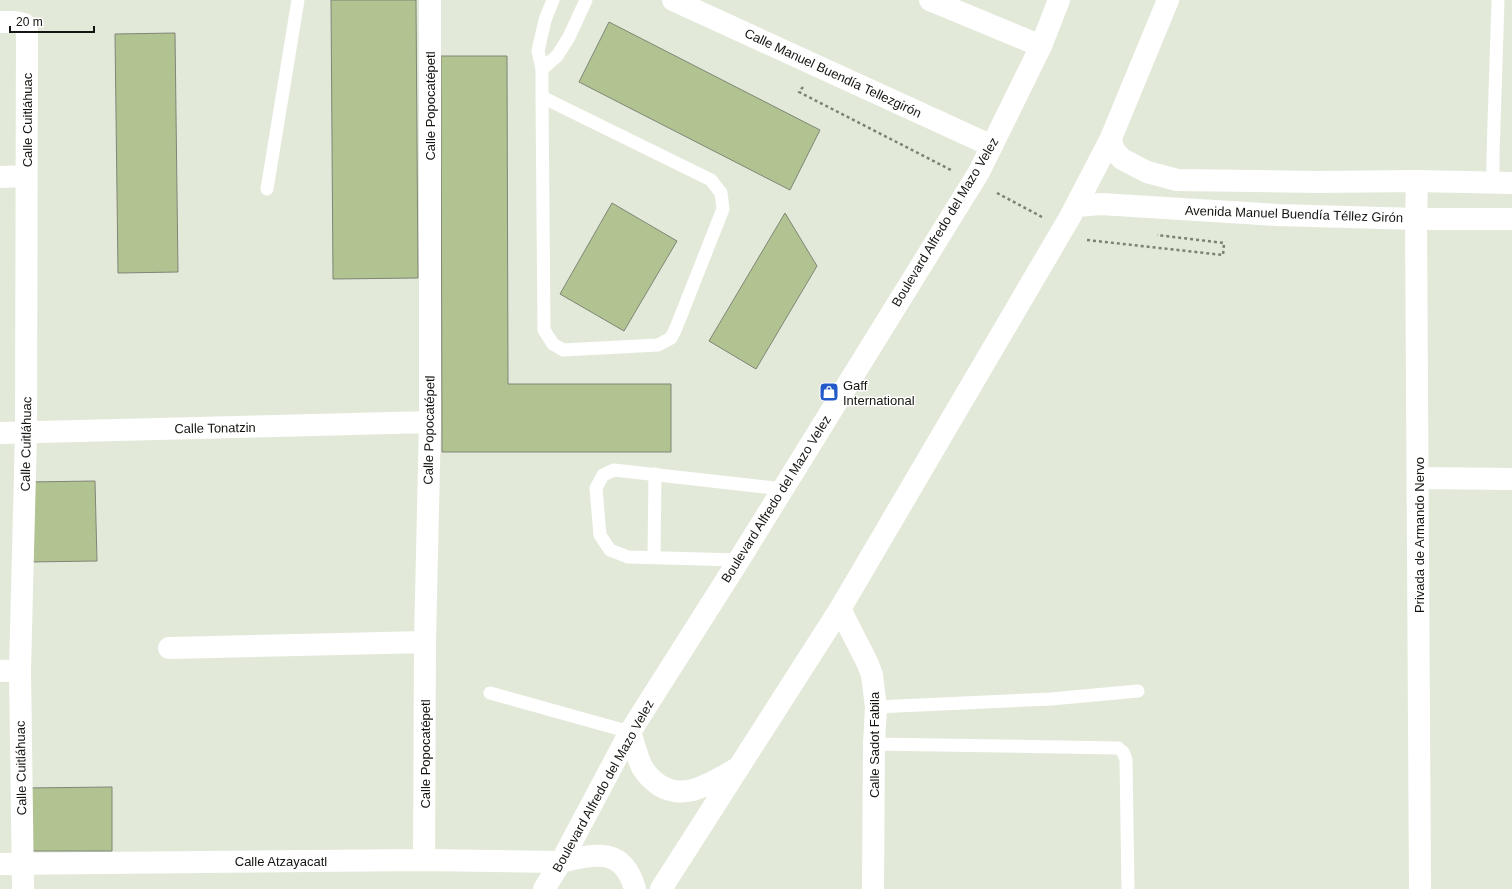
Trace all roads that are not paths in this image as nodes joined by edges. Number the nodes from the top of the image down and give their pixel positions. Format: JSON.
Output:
{"nodes":[{"id":1,"x":298,"y":0,"type":"edge"},
{"id":2,"x":430,"y":0,"type":"edge"},
{"id":3,"x":553,"y":0,"type":"edge"},
{"id":4,"x":586,"y":0,"type":"edge"},
{"id":5,"x":673,"y":0,"type":"edge"},
{"id":6,"x":930,"y":0,"type":"edge"},
{"id":7,"x":1060,"y":0,"type":"edge"},
{"id":8,"x":1168,"y":0,"type":"edge"},
{"id":9,"x":1498,"y":0,"type":"edge"},
{"id":10,"x":0,"y":22,"type":"edge"},
{"id":11,"x":1041,"y":46,"type":"junction"},
{"id":12,"x":542,"y":69,"type":"junction"},
{"id":13,"x":542,"y":97,"type":"junction"},
{"id":14,"x":1111,"y":138,"type":"junction"},
{"id":15,"x":992,"y":146,"type":"junction"},
{"id":16,"x":26,"y":176,"type":"junction"},
{"id":17,"x":0,"y":177,"type":"edge"},
{"id":18,"x":1418,"y":180,"type":"junction"},
{"id":19,"x":1502,"y":183,"type":"edge"},
{"id":20,"x":267,"y":189,"type":"dead end"},
{"id":21,"x":1076,"y":206,"type":"junction"},
{"id":22,"x":1416,"y":219,"type":"junction"},
{"id":23,"x":1512,"y":219,"type":"edge"},
{"id":24,"x":430,"y":422,"type":"junction"},
{"id":25,"x":0,"y":433,"type":"edge"},
{"id":26,"x":26,"y":433,"type":"junction"},
{"id":27,"x":655,"y":474,"type":"junction"},
{"id":28,"x":1418,"y":478,"type":"junction"},
{"id":29,"x":1512,"y":479,"type":"edge"},
{"id":30,"x":783,"y":489,"type":"junction"},
{"id":31,"x":654,"y":557,"type":"junction"},
{"id":32,"x":739,"y":560,"type":"junction"},
{"id":33,"x":840,"y":609,"type":"junction"},
{"id":34,"x":425,"y":642,"type":"junction"},
{"id":35,"x":168,"y":648,"type":"dead end"},
{"id":36,"x":10,"y":671,"type":"edge"},
{"id":37,"x":1138,"y":691,"type":"dead end"},
{"id":38,"x":490,"y":693,"type":"dead end"},
{"id":39,"x":876,"y":707,"type":"junction"},
{"id":40,"x":630,"y":732,"type":"junction"},
{"id":41,"x":874,"y":744,"type":"junction"},
{"id":42,"x":737,"y":769,"type":"junction"},
{"id":43,"x":424,"y":860,"type":"junction"},
{"id":44,"x":561,"y":862,"type":"junction"},
{"id":45,"x":22,"y":863,"type":"junction"},
{"id":46,"x":0,"y":864,"type":"edge"},
{"id":47,"x":23,"y":889,"type":"edge"},
{"id":48,"x":544,"y":889,"type":"edge"},
{"id":49,"x":635,"y":889,"type":"edge"},
{"id":50,"x":661,"y":889,"type":"edge"},
{"id":51,"x":873,"y":889,"type":"edge"},
{"id":52,"x":1128,"y":889,"type":"edge"},
{"id":53,"x":1420,"y":889,"type":"edge"}],
"edges":[{"from":1,"to":20,"type":"lane"},
{"from":2,"to":24,"type":"street","name":"Calle Popocatépetl"},
{"from":3,"to":12,"type":"lane"},
{"from":4,"to":12,"type":"lane"},
{"from":5,"to":15,"type":"street","name":"Calle Manuel Buendía Tellezgirón"},
{"from":6,"to":11,"type":"street"},
{"from":7,"to":11,"type":"street","name":"Boulevard Alfredo del Mazo Velez"},
{"from":8,"to":14,"type":"street"},
{"from":9,"to":19,"type":"lane"},
{"from":10,"to":16,"type":"street","name":"Calle Cuitláhuac"},
{"from":11,"to":15,"type":"street","name":"Boulevard Alfredo del Mazo Velez"},
{"from":12,"to":13,"type":"lane"},
{"from":13,"to":13,"type":"lane"},
{"from":14,"to":18,"type":"street"},
{"from":14,"to":21,"type":"street"},
{"from":15,"to":30,"type":"street","name":"Boulevard Alfredo del Mazo Velez"},
{"from":16,"to":17,"type":"street"},
{"from":16,"to":26,"type":"street","name":"Calle Cuitláhuac"},
{"from":18,"to":19,"type":"street"},
{"from":18,"to":22,"type":"street","name":"Privada de Armando Nervo"},
{"from":21,"to":22,"type":"street","name":"Avenida Manuel Buendía Téllez Girón"},
{"from":21,"to":33,"type":"street"},
{"from":22,"to":23,"type":"street","name":"Avenida Manuel Buendía Téllez Girón"},
{"from":22,"to":28,"type":"street","name":"Privada de Armando Nervo"},
{"from":24,"to":26,"type":"street","name":"Calle Tonatzin"},
{"from":24,"to":34,"type":"street","name":"Calle Popocatépetl"},
{"from":25,"to":26,"type":"street","name":"Calle Tonatzin"},
{"from":26,"to":36,"type":"street","name":"Calle Cuitláhuac"},
{"from":27,"to":30,"type":"lane"},
{"from":27,"to":31,"type":"lane"},
{"from":27,"to":31,"type":"lane"},
{"from":28,"to":29,"type":"street"},
{"from":28,"to":53,"type":"street","name":"Privada de Armando Nervo"},
{"from":30,"to":32,"type":"street","name":"Boulevard Alfredo del Mazo Velez"},
{"from":31,"to":32,"type":"lane"},
{"from":32,"to":40,"type":"street","name":"Boulevard Alfredo del Mazo Velez"},
{"from":33,"to":39,"type":"street","name":"Calle Sadot Fabila"},
{"from":33,"to":42,"type":"street"},
{"from":34,"to":35,"type":"street"},
{"from":34,"to":43,"type":"street","name":"Calle Popocatépetl"},
{"from":36,"to":45,"type":"street","name":"Calle Cuitláhuac"},
{"from":37,"to":39,"type":"lane"},
{"from":38,"to":40,"type":"lane"},
{"from":39,"to":41,"type":"street","name":"Calle Sadot Fabila"},
{"from":40,"to":42,"type":"street"},
{"from":40,"to":44,"type":"street","name":"Boulevard Alfredo del Mazo Velez"},
{"from":41,"to":51,"type":"street","name":"Calle Sadot Fabila"},
{"from":41,"to":52,"type":"lane"},
{"from":42,"to":50,"type":"street"},
{"from":43,"to":44,"type":"street","name":"Calle Atzayacatl"},
{"from":43,"to":45,"type":"street","name":"Calle Atzayacatl"},
{"from":44,"to":48,"type":"street","name":"Boulevard Alfredo del Mazo Velez"},
{"from":44,"to":49,"type":"street","name":"Calle Atzayacatl"},
{"from":45,"to":46,"type":"street","name":"Calle Atzayacatl"},
{"from":45,"to":47,"type":"street","name":"Calle Cuitláhuac"}]}
